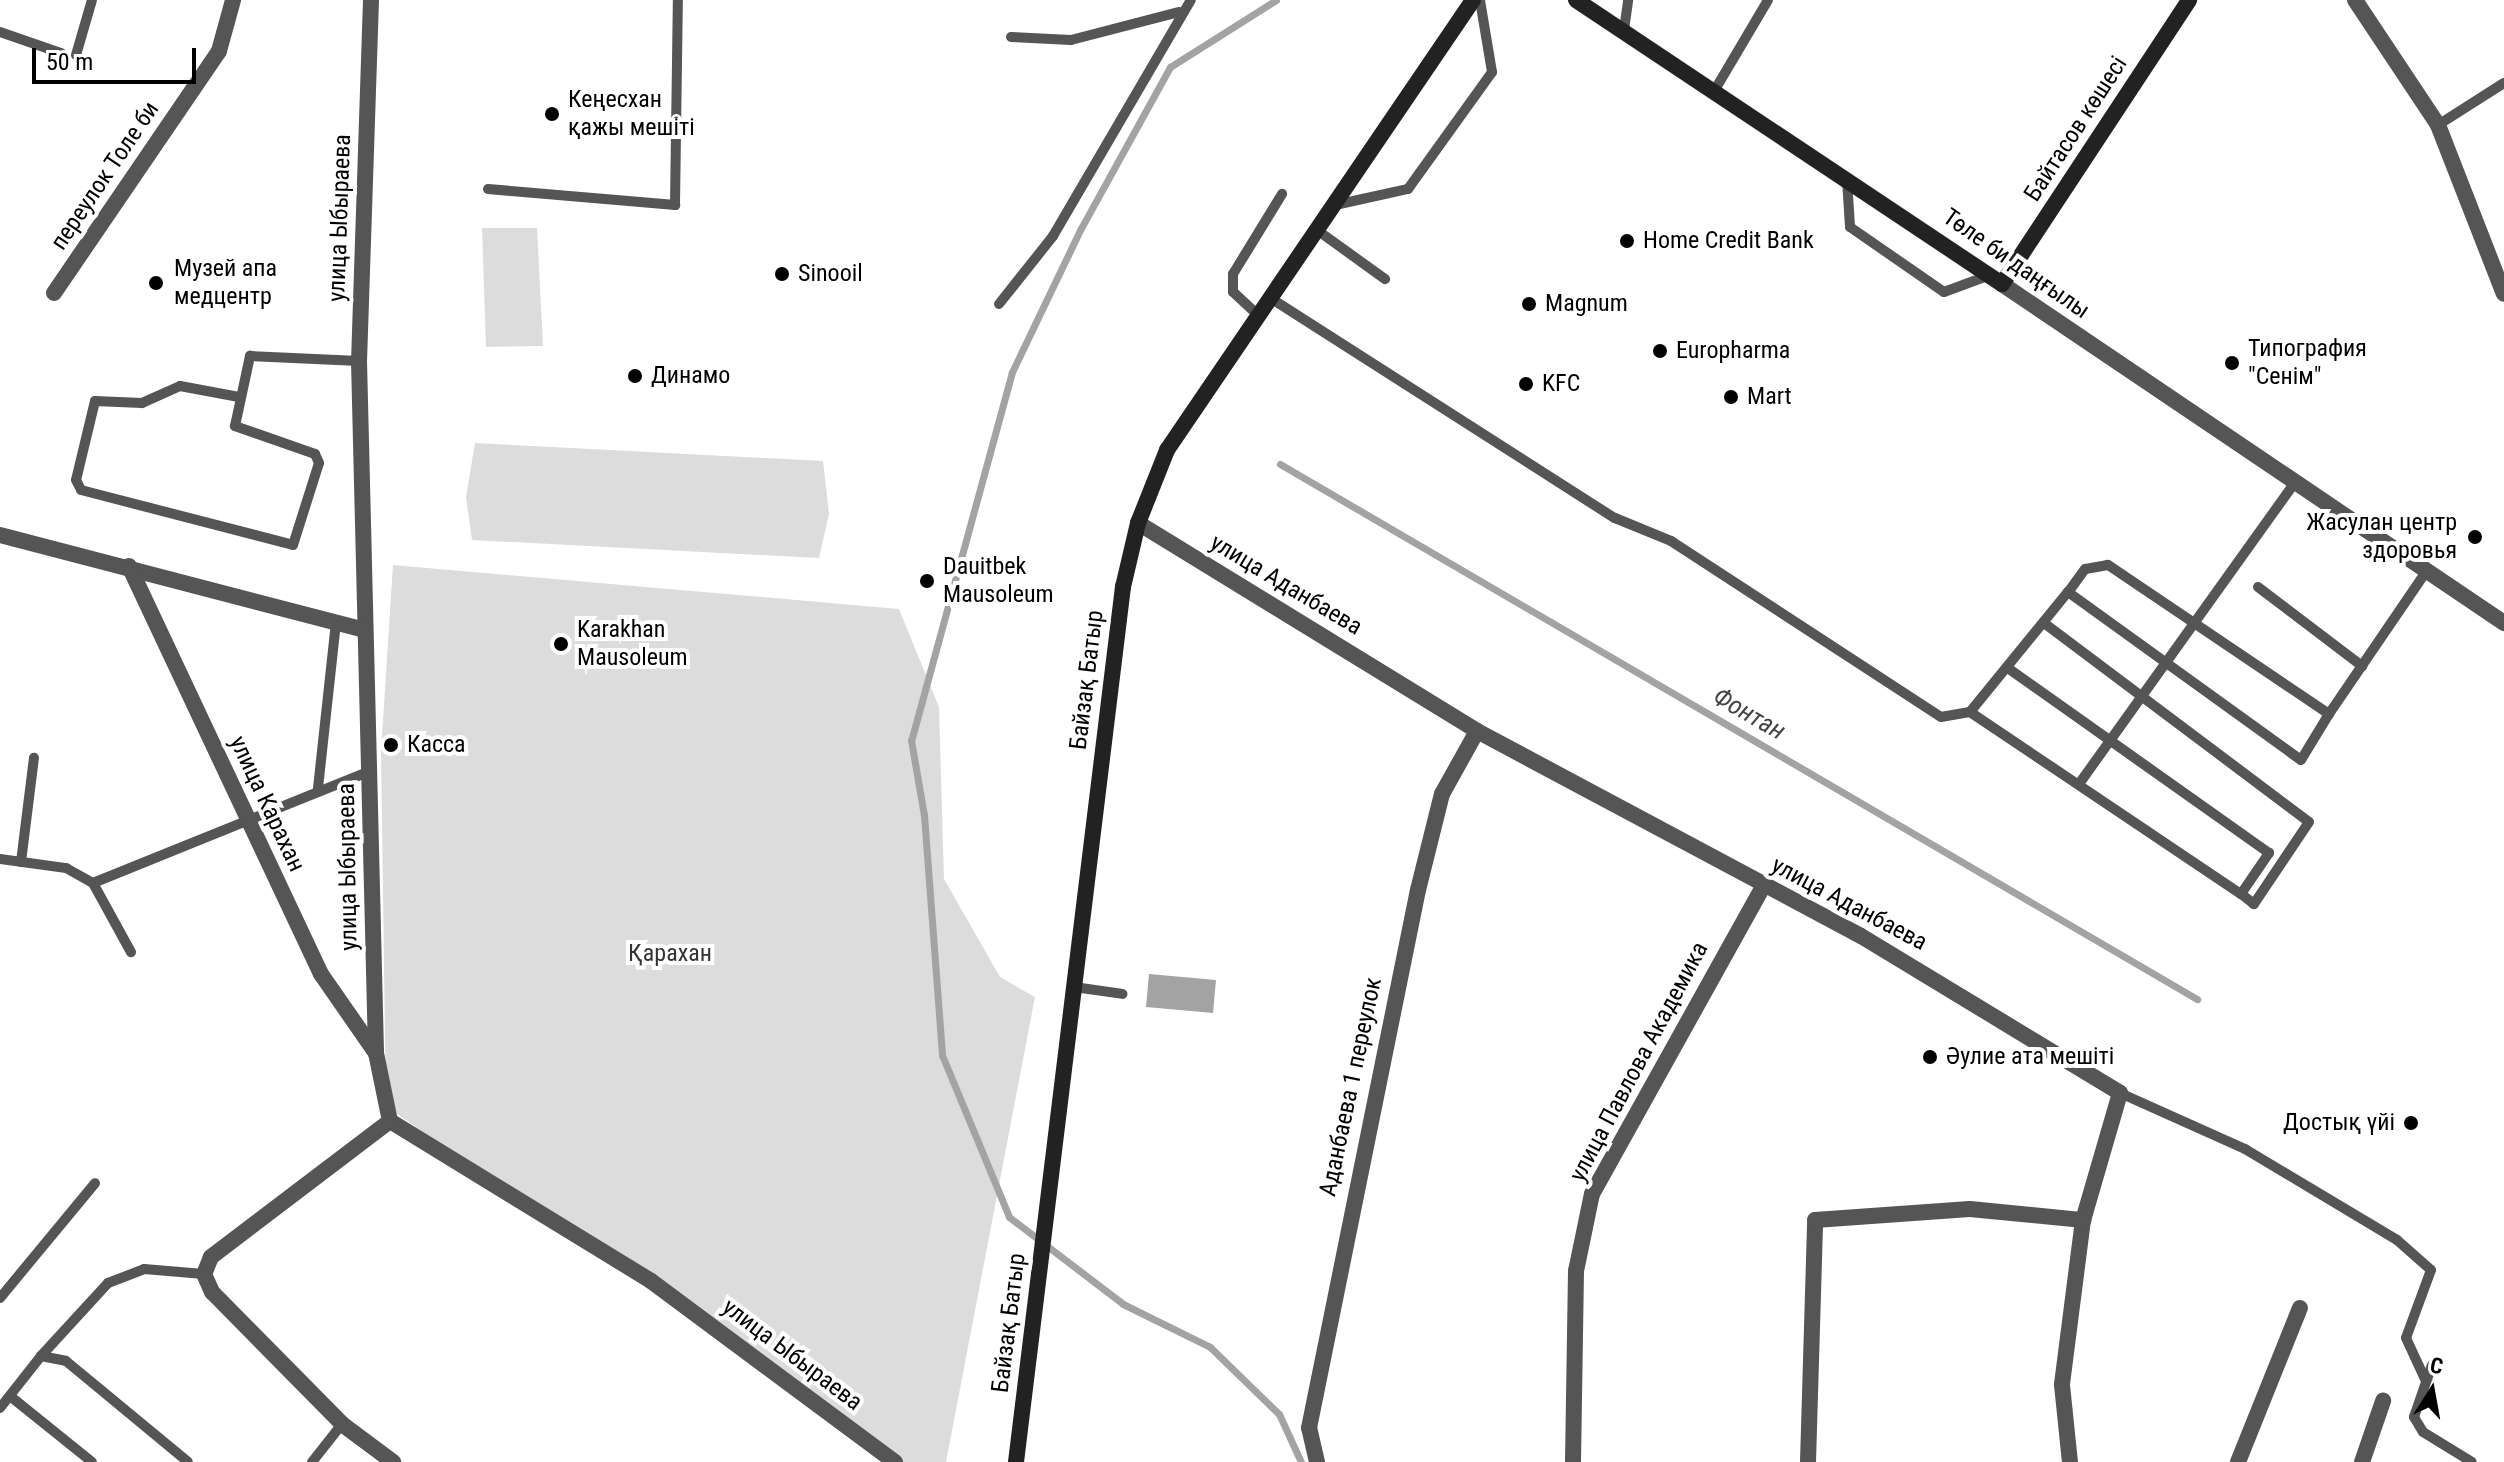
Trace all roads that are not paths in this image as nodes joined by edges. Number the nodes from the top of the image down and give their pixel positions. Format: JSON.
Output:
{"nodes":[{"id":1,"x":92,"y":0,"type":"edge"},
{"id":2,"x":233,"y":0,"type":"edge"},
{"id":3,"x":371,"y":0,"type":"edge"},
{"id":4,"x":678,"y":0,"type":"edge"},
{"id":5,"x":1191,"y":0,"type":"edge"},
{"id":6,"x":1473,"y":0,"type":"edge"},
{"id":7,"x":1480,"y":0,"type":"edge"},
{"id":8,"x":1576,"y":0,"type":"edge"},
{"id":9,"x":1628,"y":0,"type":"edge"},
{"id":10,"x":1768,"y":0,"type":"edge"},
{"id":11,"x":2189,"y":0,"type":"edge"},
{"id":12,"x":2355,"y":0,"type":"edge"},
{"id":13,"x":1179,"y":12,"type":"junction"},
{"id":14,"x":1624,"y":30,"type":"junction"},
{"id":15,"x":0,"y":32,"type":"edge"},
{"id":16,"x":1011,"y":37,"type":"dead end"},
{"id":17,"x":61,"y":53,"type":"dead end"},
{"id":18,"x":76,"y":55,"type":"dead end"},
{"id":19,"x":2504,"y":83,"type":"edge"},
{"id":20,"x":1716,"y":88,"type":"junction"},
{"id":21,"x":2438,"y":125,"type":"junction"},
{"id":22,"x":1847,"y":174,"type":"junction"},
{"id":23,"x":488,"y":189,"type":"dead end"},
{"id":24,"x":1282,"y":194,"type":"dead end"},
{"id":25,"x":1335,"y":205,"type":"junction"},
{"id":26,"x":1317,"y":230,"type":"junction"},
{"id":27,"x":1385,"y":279,"type":"dead end"},
{"id":28,"x":1996,"y":280,"type":"junction"},
{"id":29,"x":54,"y":293,"type":"dead end"},
{"id":30,"x":2504,"y":294,"type":"edge"},
{"id":31,"x":1272,"y":299,"type":"junction"},
{"id":32,"x":999,"y":304,"type":"dead end"},
{"id":33,"x":1260,"y":317,"type":"junction"},
{"id":34,"x":359,"y":361,"type":"junction"},
{"id":35,"x":239,"y":397,"type":"junction"},
{"id":36,"x":2293,"y":485,"type":"junction"},
{"id":37,"x":1138,"y":523,"type":"junction"},
{"id":38,"x":0,"y":535,"type":"edge"},
{"id":39,"x":129,"y":566,"type":"junction"},
{"id":40,"x":2426,"y":572,"type":"junction"},
{"id":41,"x":2258,"y":587,"type":"dead end"},
{"id":42,"x":2068,"y":592,"type":"junction"},
{"id":43,"x":2502,"y":619,"type":"edge"},
{"id":44,"x":2196,"y":621,"type":"junction"},
{"id":45,"x":336,"y":622,"type":"junction"},
{"id":46,"x":2044,"y":623,"type":"junction"},
{"id":47,"x":365,"y":630,"type":"junction"},
{"id":48,"x":2167,"y":663,"type":"junction"},
{"id":49,"x":2362,"y":666,"type":"junction"},
{"id":50,"x":2009,"y":669,"type":"junction"},
{"id":51,"x":2140,"y":699,"type":"junction"},
{"id":52,"x":1970,"y":712,"type":"junction"},
{"id":53,"x":2329,"y":714,"type":"junction"},
{"id":54,"x":1477,"y":731,"type":"junction"},
{"id":55,"x":2110,"y":738,"type":"junction"},
{"id":56,"x":34,"y":758,"type":"dead end"},
{"id":57,"x":370,"y":771,"type":"junction"},
{"id":58,"x":2079,"y":784,"type":"junction"},
{"id":59,"x":318,"y":788,"type":"junction"},
{"id":60,"x":247,"y":817,"type":"junction"},
{"id":61,"x":0,"y":859,"type":"edge"},
{"id":62,"x":21,"y":862,"type":"junction"},
{"id":63,"x":93,"y":883,"type":"junction"},
{"id":64,"x":1764,"y":885,"type":"junction"},
{"id":65,"x":2241,"y":894,"type":"junction"},
{"id":66,"x":131,"y":952,"type":"dead end"},
{"id":67,"x":1074,"y":987,"type":"junction"},
{"id":68,"x":1123,"y":994,"type":"dead end"},
{"id":69,"x":376,"y":1053,"type":"junction"},
{"id":70,"x":2120,"y":1093,"type":"junction"},
{"id":71,"x":390,"y":1121,"type":"junction"},
{"id":72,"x":95,"y":1183,"type":"dead end"},
{"id":73,"x":2083,"y":1220,"type":"junction"},
{"id":74,"x":204,"y":1274,"type":"junction"},
{"id":75,"x":0,"y":1298,"type":"edge"},
{"id":76,"x":2300,"y":1308,"type":"dead end"},
{"id":77,"x":41,"y":1356,"type":"junction"},
{"id":78,"x":2432,"y":1365,"type":"dead end"},
{"id":79,"x":2425,"y":1379,"type":"junction"},
{"id":80,"x":10,"y":1396,"type":"junction"},
{"id":81,"x":2383,"y":1401,"type":"dead end"},
{"id":82,"x":0,"y":1408,"type":"edge"},
{"id":83,"x":342,"y":1424,"type":"junction"},
{"id":84,"x":92,"y":1462,"type":"edge"},
{"id":85,"x":188,"y":1462,"type":"edge"},
{"id":86,"x":312,"y":1462,"type":"edge"},
{"id":87,"x":393,"y":1462,"type":"edge"},
{"id":88,"x":895,"y":1462,"type":"edge"},
{"id":89,"x":1016,"y":1462,"type":"edge"},
{"id":90,"x":1317,"y":1462,"type":"edge"},
{"id":91,"x":1573,"y":1462,"type":"edge"},
{"id":92,"x":1808,"y":1462,"type":"edge"},
{"id":93,"x":2070,"y":1462,"type":"edge"},
{"id":94,"x":2238,"y":1462,"type":"edge"},
{"id":95,"x":2362,"y":1462,"type":"edge"},
{"id":96,"x":2472,"y":1462,"type":"edge"}],
"edges":[{"from":1,"to":18,"type":"lane"},
{"from":2,"to":29,"type":"street","name":"переулок Толе би"},
{"from":3,"to":34,"type":"street","name":"улица Ыбыраева"},
{"from":4,"to":23,"type":"lane"},
{"from":5,"to":13,"type":"lane"},
{"from":6,"to":25,"type":"street","name":"Байзақ Батыр"},
{"from":7,"to":25,"type":"lane"},
{"from":8,"to":14,"type":"street","name":"Төле би даңғылы"},
{"from":9,"to":14,"type":"lane"},
{"from":10,"to":20,"type":"lane"},
{"from":11,"to":28,"type":"street","name":"Байтасов көшесі"},
{"from":12,"to":21,"type":"street"},
{"from":13,"to":16,"type":"lane"},
{"from":13,"to":32,"type":"lane"},
{"from":14,"to":20,"type":"street","name":"Төле би даңғылы"},
{"from":15,"to":17,"type":"lane"},
{"from":19,"to":21,"type":"lane"},
{"from":20,"to":22,"type":"street","name":"Төле би даңғылы"},
{"from":21,"to":30,"type":"street"},
{"from":22,"to":28,"type":"street","name":"Төле би даңғылы"},
{"from":22,"to":28,"type":"lane"},
{"from":24,"to":33,"type":"lane"},
{"from":25,"to":26,"type":"street","name":"Байзақ Батыр"},
{"from":26,"to":27,"type":"lane"},
{"from":26,"to":31,"type":"street","name":"Байзақ Батыр"},
{"from":28,"to":36,"type":"street","name":"Төле би даңғылы"},
{"from":31,"to":33,"type":"street","name":"Байзақ Батыр"},
{"from":31,"to":52,"type":"lane"},
{"from":33,"to":37,"type":"street","name":"Байзақ Батыр"},
{"from":34,"to":35,"type":"lane"},
{"from":34,"to":47,"type":"street","name":"улица Ыбыраева"},
{"from":35,"to":35,"type":"lane"},
{"from":36,"to":40,"type":"street","name":"Төле би даңғылы"},
{"from":36,"to":44,"type":"lane"},
{"from":37,"to":54,"type":"street","name":"улица Аданбаева"},
{"from":37,"to":67,"type":"street","name":"Байзақ Батыр"},
{"from":38,"to":39,"type":"street"},
{"from":39,"to":45,"type":"street"},
{"from":39,"to":60,"type":"street","name":"улица Карахан"},
{"from":40,"to":43,"type":"street","name":"Төле би даңғылы"},
{"from":40,"to":49,"type":"lane"},
{"from":41,"to":49,"type":"lane"},
{"from":42,"to":44,"type":"lane"},
{"from":42,"to":46,"type":"lane"},
{"from":42,"to":48,"type":"lane"},
{"from":44,"to":48,"type":"lane"},
{"from":44,"to":53,"type":"lane"},
{"from":45,"to":47,"type":"street"},
{"from":45,"to":59,"type":"lane"},
{"from":46,"to":50,"type":"lane"},
{"from":46,"to":51,"type":"lane"},
{"from":47,"to":57,"type":"street","name":"улица Ыбыраева"},
{"from":48,"to":51,"type":"lane"},
{"from":48,"to":53,"type":"lane"},
{"from":49,"to":53,"type":"lane"},
{"from":50,"to":52,"type":"lane"},
{"from":50,"to":55,"type":"lane"},
{"from":51,"to":55,"type":"lane"},
{"from":51,"to":65,"type":"lane"},
{"from":52,"to":58,"type":"lane"},
{"from":54,"to":64,"type":"street","name":"улица Аданбаева"},
{"from":54,"to":90,"type":"street","name":"Аданбаева 1 переулок"},
{"from":55,"to":58,"type":"lane"},
{"from":55,"to":65,"type":"lane"},
{"from":56,"to":62,"type":"lane"},
{"from":57,"to":59,"type":"lane"},
{"from":57,"to":69,"type":"street","name":"улица Ыбыраева"},
{"from":58,"to":65,"type":"lane"},
{"from":59,"to":60,"type":"lane"},
{"from":60,"to":63,"type":"lane"},
{"from":60,"to":69,"type":"street","name":"улица Карахан"},
{"from":61,"to":62,"type":"lane"},
{"from":62,"to":63,"type":"lane"},
{"from":63,"to":66,"type":"lane"},
{"from":64,"to":70,"type":"street","name":"улица Аданбаева"},
{"from":64,"to":91,"type":"street","name":"улица Павлова Академика"},
{"from":67,"to":68,"type":"lane"},
{"from":67,"to":89,"type":"street","name":"Байзақ Батыр"},
{"from":69,"to":71,"type":"street","name":"улица Ыбыраева"},
{"from":70,"to":73,"type":"street"},
{"from":70,"to":79,"type":"lane","name":"улица Аданбаева"},
{"from":71,"to":74,"type":"street"},
{"from":71,"to":88,"type":"street","name":"улица Ыбыраева"},
{"from":72,"to":75,"type":"lane"},
{"from":73,"to":92,"type":"street"},
{"from":73,"to":93,"type":"street"},
{"from":74,"to":77,"type":"lane"},
{"from":74,"to":83,"type":"street"},
{"from":76,"to":94,"type":"street"},
{"from":77,"to":80,"type":"lane"},
{"from":77,"to":85,"type":"lane"},
{"from":78,"to":79,"type":"lane"},
{"from":79,"to":96,"type":"lane"},
{"from":80,"to":82,"type":"lane"},
{"from":80,"to":84,"type":"lane"},
{"from":81,"to":95,"type":"street"},
{"from":83,"to":86,"type":"lane"},
{"from":83,"to":87,"type":"street"}]}
